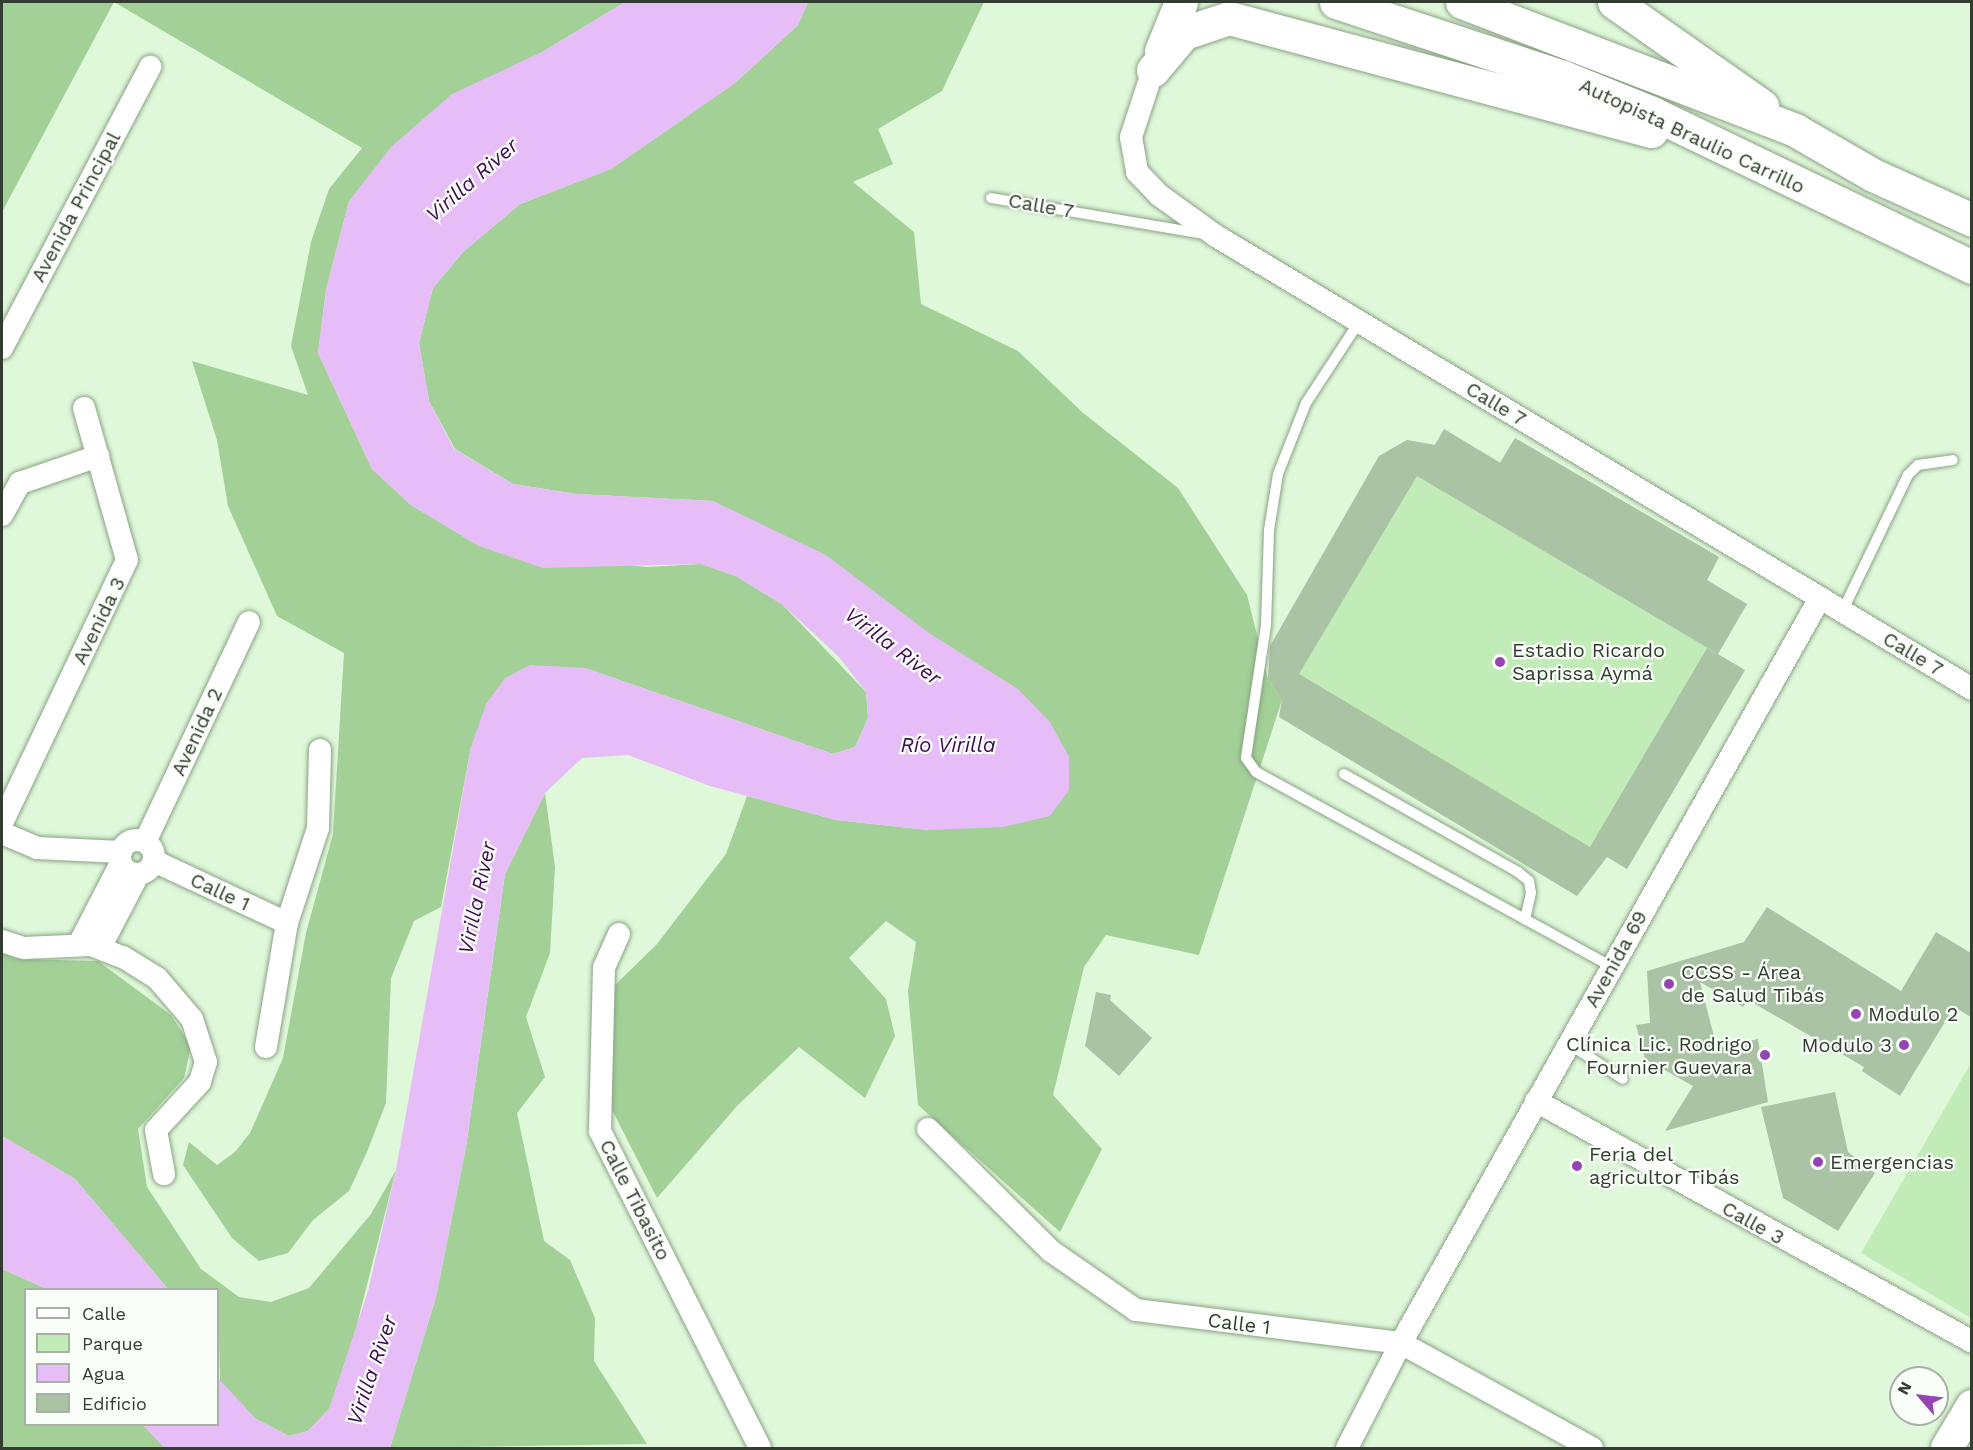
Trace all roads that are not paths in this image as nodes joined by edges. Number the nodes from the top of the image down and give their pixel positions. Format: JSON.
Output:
{"nodes":[{"id":1,"x":1182,"y":2,"type":"edge"},
{"id":2,"x":1336,"y":2,"type":"edge"},
{"id":3,"x":1462,"y":2,"type":"edge"},
{"id":4,"x":1614,"y":2,"type":"edge"},
{"id":5,"x":1224,"y":10,"type":"edge"},
{"id":6,"x":150,"y":67,"type":"dead end"},
{"id":7,"x":1153,"y":70,"type":"junction"},
{"id":8,"x":1796,"y":130,"type":"junction"},
{"id":9,"x":1734,"y":153,"type":"junction"},
{"id":10,"x":991,"y":198,"type":"dead end"},
{"id":11,"x":1971,"y":220,"type":"edge"},
{"id":12,"x":1216,"y":236,"type":"junction"},
{"id":13,"x":1971,"y":267,"type":"edge"},
{"id":14,"x":1359,"y":322,"type":"junction"},
{"id":15,"x":2,"y":348,"type":"edge"},
{"id":16,"x":84,"y":408,"type":"dead end"},
{"id":17,"x":98,"y":456,"type":"junction"},
{"id":18,"x":1953,"y":460,"type":"dead end"},
{"id":19,"x":2,"y":515,"type":"edge"},
{"id":20,"x":1820,"y":598,"type":"junction"},
{"id":21,"x":1842,"y":612,"type":"junction"},
{"id":22,"x":249,"y":622,"type":"dead end"},
{"id":23,"x":1971,"y":689,"type":"edge"},
{"id":24,"x":320,"y":750,"type":"dead end"},
{"id":25,"x":1344,"y":774,"type":"dead end"},
{"id":26,"x":2,"y":823,"type":"edge"},
{"id":27,"x":2,"y":833,"type":"edge"},
{"id":28,"x":136,"y":858,"type":"junction"},
{"id":29,"x":1525,"y":919,"type":"junction"},
{"id":30,"x":287,"y":923,"type":"junction"},
{"id":31,"x":619,"y":934,"type":"dead end"},
{"id":32,"x":2,"y":941,"type":"edge"},
{"id":33,"x":90,"y":946,"type":"junction"},
{"id":34,"x":1612,"y":967,"type":"junction"},
{"id":35,"x":1569,"y":1044,"type":"junction"},
{"id":36,"x":266,"y":1047,"type":"dead end"},
{"id":37,"x":1623,"y":1079,"type":"dead end"},
{"id":38,"x":1536,"y":1101,"type":"junction"},
{"id":39,"x":928,"y":1130,"type":"dead end"},
{"id":40,"x":164,"y":1174,"type":"dead end"},
{"id":41,"x":1971,"y":1342,"type":"edge"},
{"id":42,"x":1401,"y":1343,"type":"junction"},
{"id":43,"x":1971,"y":1406,"type":"edge"},
{"id":44,"x":760,"y":1449,"type":"edge"},
{"id":45,"x":1347,"y":1449,"type":"edge"},
{"id":46,"x":1592,"y":1449,"type":"edge"},
{"id":47,"x":1947,"y":1449,"type":"edge"}],
"edges":[{"from":1,"to":7,"type":"highway"},
{"from":2,"to":9,"type":"highway","name":"Autopista Braulio Carrillo"},
{"from":3,"to":8,"type":"highway","name":"Autopista Braulio Carrillo"},
{"from":4,"to":8,"type":"highway"},
{"from":5,"to":7,"type":"highway"},
{"from":5,"to":9,"type":"highway"},
{"from":6,"to":15,"type":"street","name":"Avenida Principal"},
{"from":7,"to":12,"type":"street"},
{"from":8,"to":11,"type":"highway","name":"Autopista Braulio Carrillo"},
{"from":9,"to":13,"type":"highway","name":"Autopista Braulio Carrillo"},
{"from":10,"to":12,"type":"lane","name":"Calle 7"},
{"from":12,"to":14,"type":"street","name":"Calle 7"},
{"from":14,"to":20,"type":"street","name":"Calle 7"},
{"from":14,"to":29,"type":"lane"},
{"from":16,"to":17,"type":"street","name":"Avenida 3"},
{"from":17,"to":19,"type":"street"},
{"from":17,"to":26,"type":"street","name":"Avenida 3"},
{"from":18,"to":21,"type":"lane"},
{"from":20,"to":21,"type":"street","name":"Calle 7"},
{"from":20,"to":34,"type":"street","name":"Avenida 69"},
{"from":21,"to":23,"type":"street","name":"Calle 7"},
{"from":22,"to":28,"type":"street","name":"Avenida 2"},
{"from":24,"to":30,"type":"street"},
{"from":25,"to":29,"type":"lane"},
{"from":27,"to":28,"type":"street","name":"Calle 1"},
{"from":28,"to":30,"type":"street","name":"Calle 1"},
{"from":28,"to":33,"type":"street","name":"Avenida 2"},
{"from":29,"to":34,"type":"lane"},
{"from":30,"to":36,"type":"street"},
{"from":31,"to":44,"type":"street","name":"Calle Tibasito"},
{"from":32,"to":33,"type":"street"},
{"from":33,"to":40,"type":"street"},
{"from":34,"to":35,"type":"street","name":"Avenida 69"},
{"from":35,"to":37,"type":"lane"},
{"from":35,"to":38,"type":"street","name":"Avenida 69"},
{"from":38,"to":41,"type":"street","name":"Calle 3"},
{"from":38,"to":42,"type":"street","name":"Avenida 69"},
{"from":39,"to":42,"type":"street","name":"Calle 1"},
{"from":42,"to":45,"type":"street","name":"Avenida 69"},
{"from":42,"to":46,"type":"street","name":"Calle 1"},
{"from":43,"to":47,"type":"street"}]}
